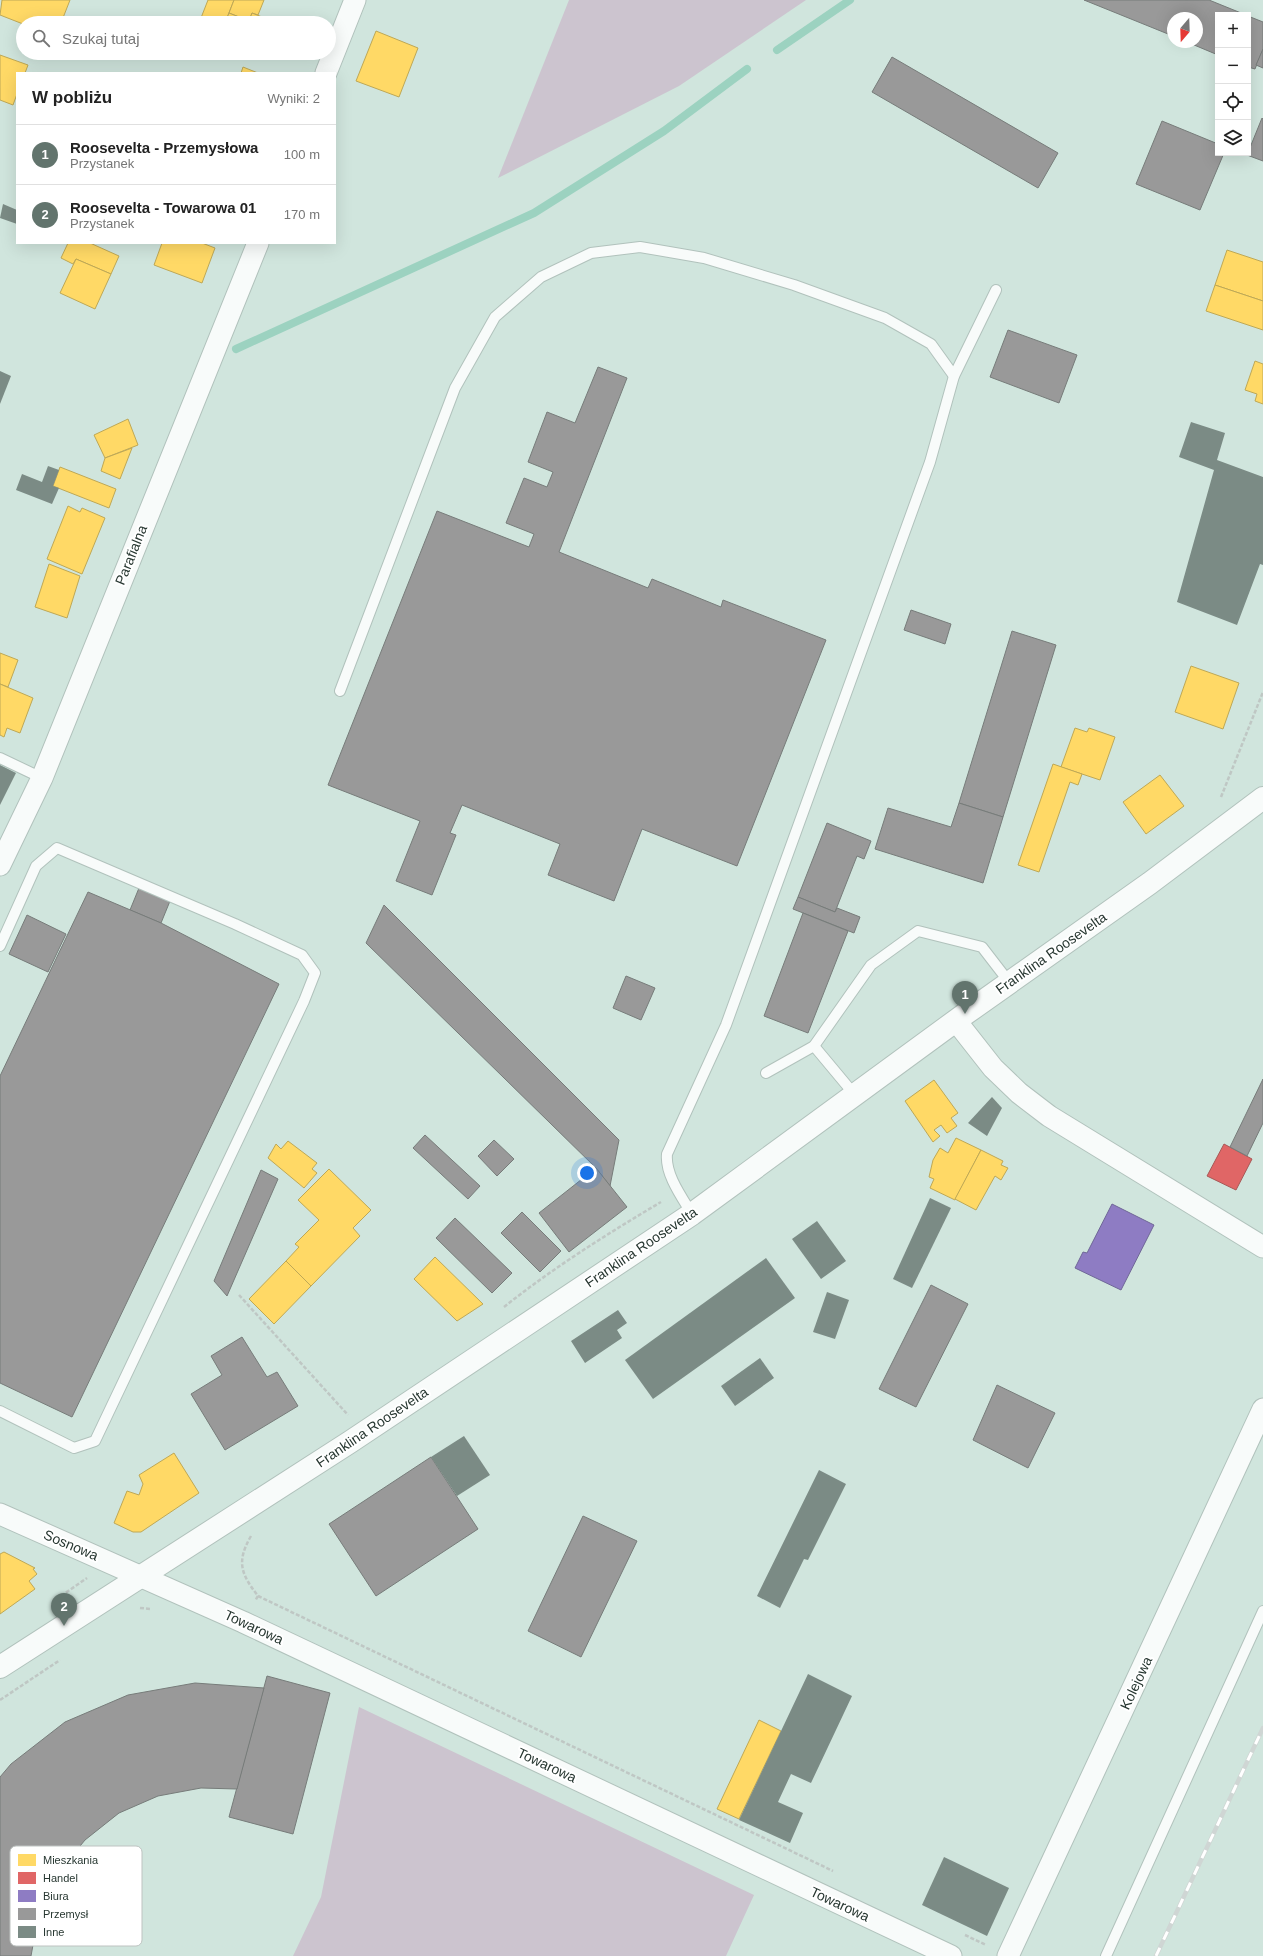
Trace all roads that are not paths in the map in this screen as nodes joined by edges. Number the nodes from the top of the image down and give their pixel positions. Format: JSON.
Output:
{"nodes":[{"id":1,"x":355,"y":0,"type":"edge"},
{"id":2,"x":336,"y":48,"type":"edge"},
{"id":3,"x":331,"y":60,"type":"edge"},
{"id":4,"x":326,"y":72,"type":"edge"},
{"id":5,"x":258,"y":244,"type":"edge"},
{"id":6,"x":996,"y":290,"type":"dead end"},
{"id":7,"x":954,"y":376,"type":"junction"},
{"id":8,"x":340,"y":691,"type":"dead end"},
{"id":9,"x":0,"y":758,"type":"edge"},
{"id":10,"x":42,"y":778,"type":"junction"},
{"id":11,"x":1263,"y":798,"type":"edge"},
{"id":12,"x":0,"y":865,"type":"edge"},
{"id":13,"x":0,"y":946,"type":"edge"},
{"id":14,"x":1009,"y":982,"type":"junction"},
{"id":15,"x":956,"y":1021,"type":"junction"},
{"id":16,"x":814,"y":1046,"type":"junction"},
{"id":17,"x":766,"y":1074,"type":"dead end"},
{"id":18,"x":854,"y":1094,"type":"junction"},
{"id":19,"x":692,"y":1214,"type":"junction"},
{"id":20,"x":1263,"y":1247,"type":"edge"},
{"id":21,"x":1263,"y":1409,"type":"edge"},
{"id":22,"x":0,"y":1411,"type":"edge"},
{"id":23,"x":0,"y":1514,"type":"edge"},
{"id":24,"x":142,"y":1576,"type":"junction"},
{"id":25,"x":1263,"y":1611,"type":"edge"},
{"id":26,"x":0,"y":1667,"type":"edge"},
{"id":27,"x":951,"y":1956,"type":"edge"},
{"id":28,"x":1008,"y":1956,"type":"edge"},
{"id":29,"x":1106,"y":1956,"type":"edge"}],
"edges":[{"from":1,"to":2,"type":"street"},
{"from":3,"to":4,"type":"street"},
{"from":5,"to":10,"type":"street","name":"Parafialna"},
{"from":6,"to":7,"type":"lane"},
{"from":7,"to":8,"type":"lane"},
{"from":7,"to":19,"type":"lane"},
{"from":9,"to":10,"type":"lane"},
{"from":10,"to":12,"type":"street","name":"Parafialna"},
{"from":11,"to":14,"type":"street","name":"Franklina Roosevelta"},
{"from":13,"to":22,"type":"lane"},
{"from":14,"to":15,"type":"street","name":"Franklina Roosevelta"},
{"from":14,"to":16,"type":"lane"},
{"from":15,"to":18,"type":"street","name":"Franklina Roosevelta"},
{"from":15,"to":20,"type":"street"},
{"from":16,"to":17,"type":"lane"},
{"from":16,"to":18,"type":"lane"},
{"from":18,"to":19,"type":"street","name":"Franklina Roosevelta"},
{"from":19,"to":24,"type":"street","name":"Franklina Roosevelta"},
{"from":21,"to":28,"type":"street","name":"Kolejowa"},
{"from":23,"to":24,"type":"street","name":"Sosnowa"},
{"from":24,"to":26,"type":"street","name":"Franklina Roosevelta"},
{"from":24,"to":27,"type":"street","name":"Towarowa"},
{"from":25,"to":29,"type":"lane"}]}
